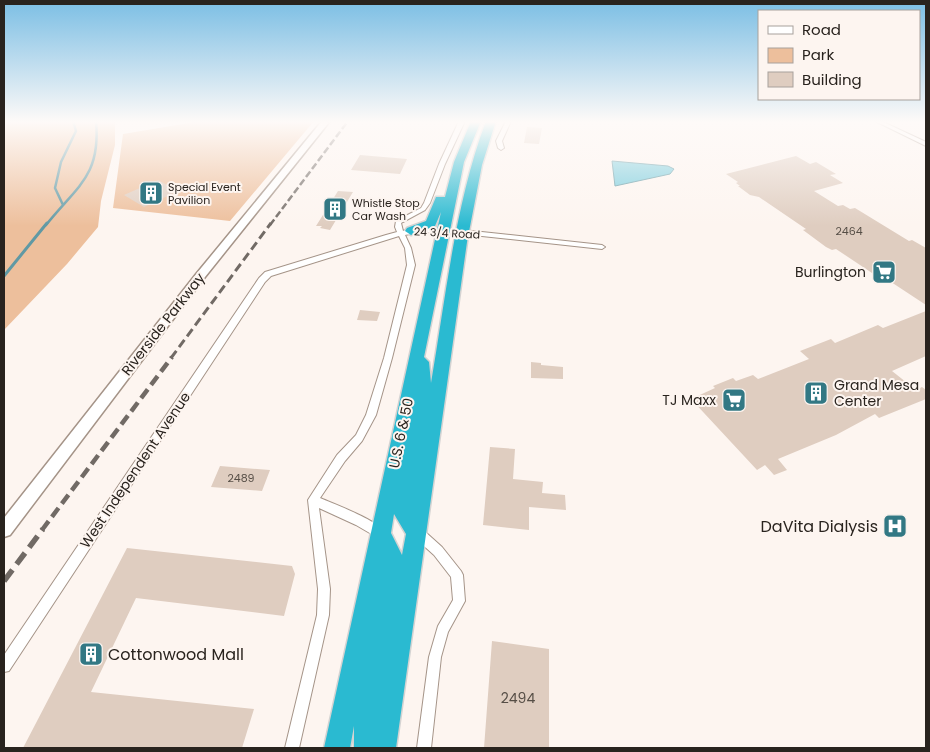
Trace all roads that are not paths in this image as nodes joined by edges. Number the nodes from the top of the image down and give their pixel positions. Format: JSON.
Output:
{"nodes":[{"id":1,"x":298,"y":156,"type":"edge"},
{"id":2,"x":446,"y":156,"type":"edge"},
{"id":3,"x":457,"y":156,"type":"edge"},
{"id":4,"x":461,"y":156,"type":"edge"},
{"id":5,"x":466,"y":156,"type":"edge"},
{"id":6,"x":480,"y":156,"type":"edge"},
{"id":7,"x":444,"y":231,"type":"junction"},
{"id":8,"x":406,"y":232,"type":"junction"},
{"id":9,"x":466,"y":232,"type":"junction"},
{"id":10,"x":602,"y":247,"type":"dead end"},
{"id":11,"x":268,"y":274,"type":"joint"},
{"id":12,"x":420,"y":338,"type":"junction"},
{"id":13,"x":313,"y":500,"type":"junction"},
{"id":14,"x":4,"y":530,"type":"edge"},
{"id":15,"x":416,"y":532,"type":"junction"},
{"id":16,"x":380,"y":534,"type":"junction"},
{"id":17,"x":4,"y":666,"type":"edge"},
{"id":18,"x":292,"y":748,"type":"edge"},
{"id":19,"x":337,"y":748,"type":"edge"},
{"id":20,"x":368,"y":748,"type":"edge"},
{"id":21,"x":383,"y":748,"type":"edge"},
{"id":22,"x":424,"y":748,"type":"edge"}],
"edges":[{"from":1,"to":14,"type":"main road","name":"Riverside Parkway"},
{"from":2,"to":8,"type":"street"},
{"from":3,"to":8,"type":"highway"},
{"from":4,"to":7,"type":"highway","name":"U.S. 6 & 50"},
{"from":5,"to":9,"type":"highway"},
{"from":6,"to":9,"type":"highway","name":"U.S. 6 & 50"},
{"from":7,"to":8,"type":"street","name":"24 3/4 Road"},
{"from":7,"to":9,"type":"street","name":"24 3/4 Road"},
{"from":7,"to":12,"type":"highway","name":"U.S. 6 & 50"},
{"from":8,"to":11,"type":"street","name":"24 3/4 Road"},
{"from":8,"to":13,"type":"street"},
{"from":9,"to":10,"type":"street","name":"24 3/4 Road"},
{"from":9,"to":15,"type":"highway","name":"U.S. 6 & 50"},
{"from":11,"to":17,"type":"street","name":"West Independent Avenue"},
{"from":12,"to":15,"type":"highway"},
{"from":12,"to":16,"type":"highway","name":"U.S. 6 & 50"},
{"from":13,"to":16,"type":"street"},
{"from":13,"to":18,"type":"street"},
{"from":15,"to":21,"type":"highway","name":"U.S. 6 & 50"},
{"from":15,"to":22,"type":"street"},
{"from":16,"to":19,"type":"highway","name":"U.S. 6 & 50"},
{"from":16,"to":20,"type":"highway"}]}
